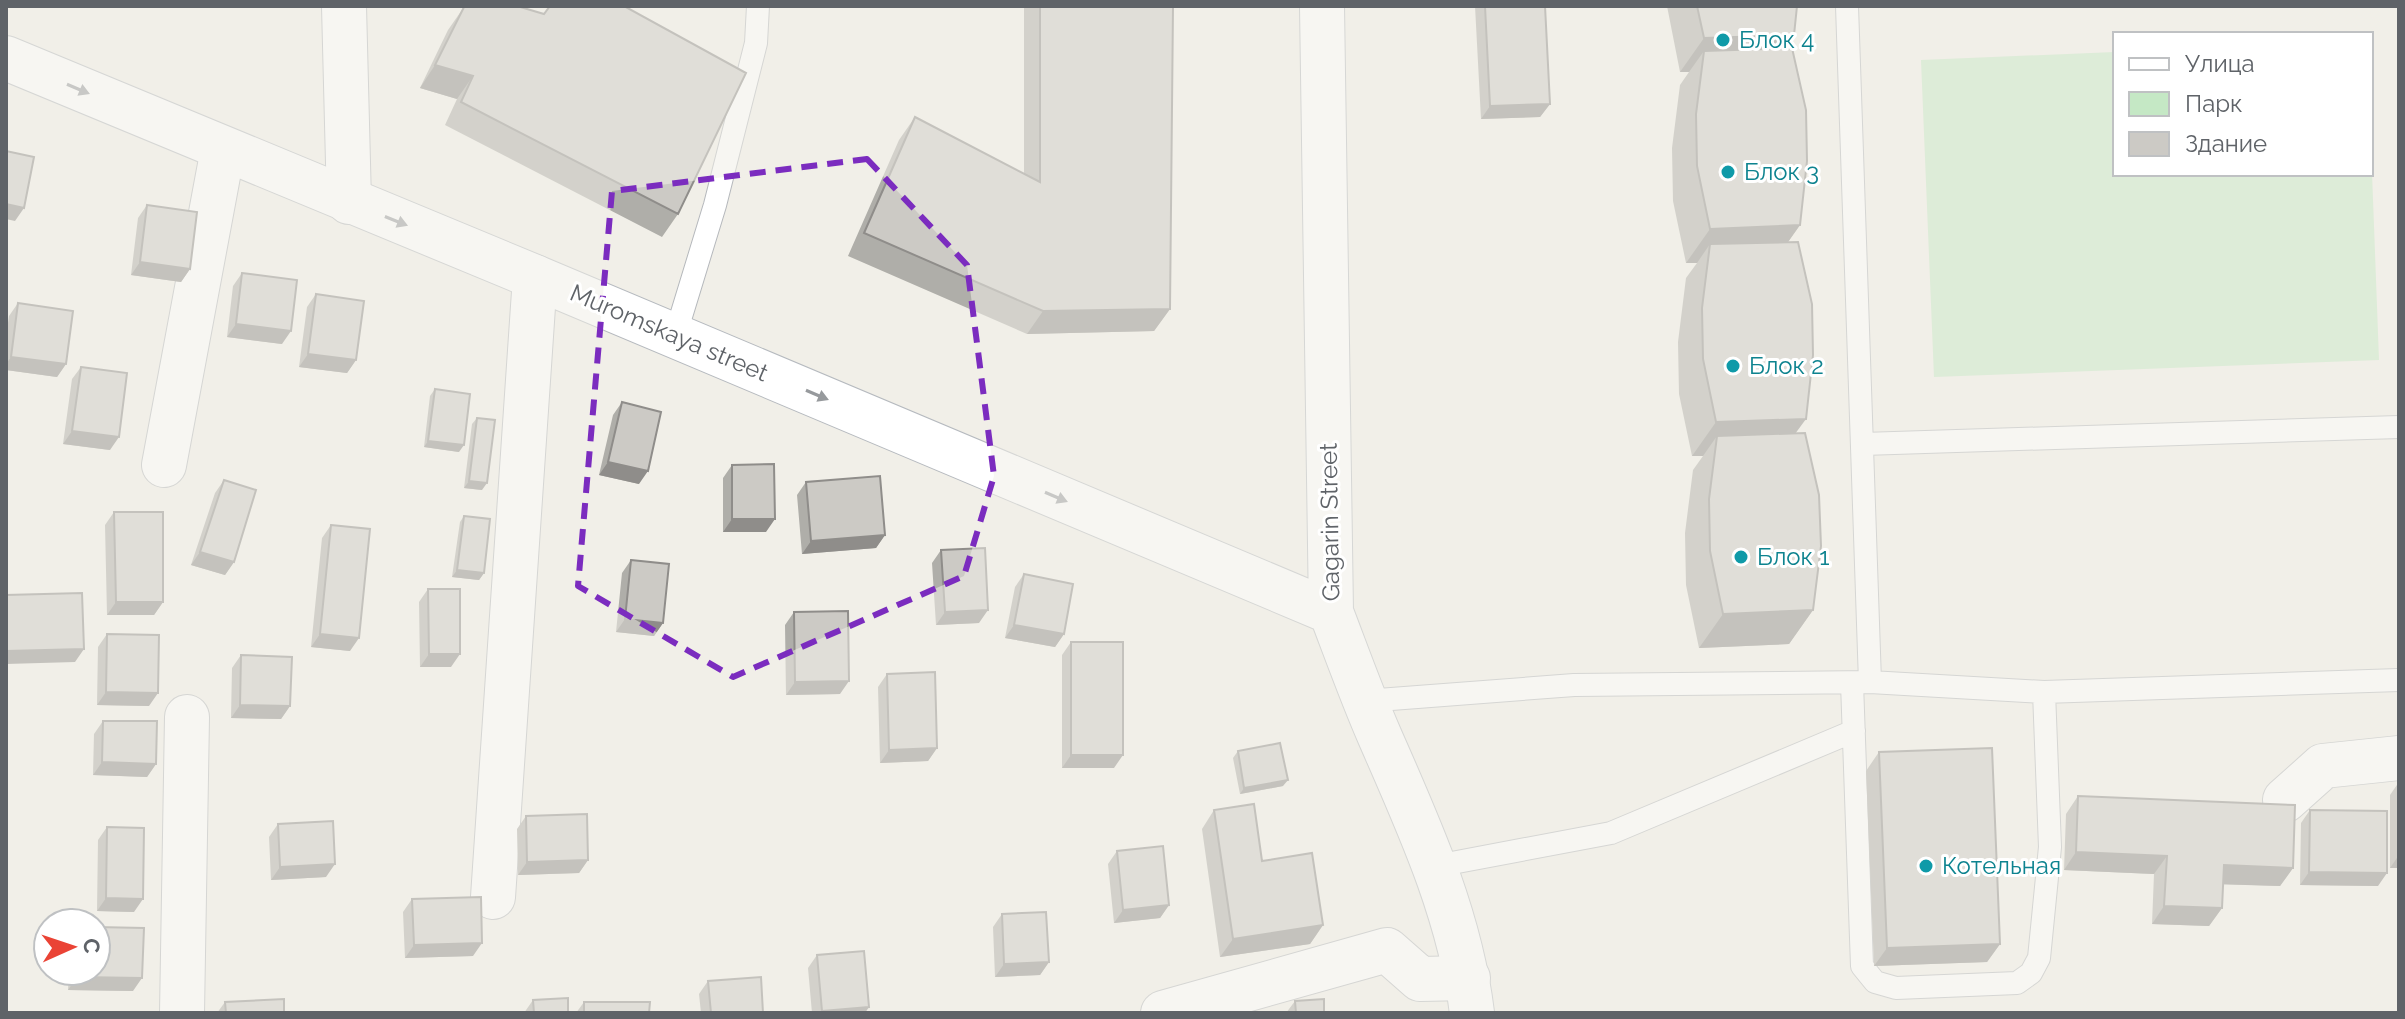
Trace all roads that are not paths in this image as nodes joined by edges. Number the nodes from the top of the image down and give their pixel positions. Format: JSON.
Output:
{"nodes":[{"id":1,"x":344,"y":6,"type":"edge"},
{"id":2,"x":758,"y":6,"type":"edge"},
{"id":3,"x":1322,"y":6,"type":"edge"},
{"id":4,"x":1847,"y":6,"type":"edge"},
{"id":5,"x":6,"y":58,"type":"edge"},
{"id":6,"x":223,"y":149,"type":"junction"},
{"id":7,"x":349,"y":202,"type":"junction"},
{"id":8,"x":535,"y":277,"type":"junction"},
{"id":9,"x":675,"y":336,"type":"junction"},
{"id":10,"x":2399,"y":427,"type":"edge"},
{"id":11,"x":1863,"y":444,"type":"junction"},
{"id":12,"x":164,"y":465,"type":"dead end"},
{"id":13,"x":1331,"y":612,"type":"junction"},
{"id":14,"x":2399,"y":680,"type":"edge"},
{"id":15,"x":1861,"y":683,"type":"junction"},
{"id":16,"x":2044,"y":692,"type":"junction"},
{"id":17,"x":1365,"y":701,"type":"junction"},
{"id":18,"x":187,"y":717,"type":"dead end"},
{"id":19,"x":1854,"y":731,"type":"junction"},
{"id":20,"x":2399,"y":758,"type":"edge"},
{"id":21,"x":2285,"y":800,"type":"dead end"},
{"id":22,"x":1436,"y":866,"type":"junction"},
{"id":23,"x":493,"y":897,"type":"dead end"},
{"id":24,"x":1470,"y":996,"type":"edge"},
{"id":25,"x":182,"y":1013,"type":"edge"},
{"id":26,"x":1163,"y":1013,"type":"edge"}],
"edges":[{"from":1,"to":7,"type":"main road"},
{"from":2,"to":9,"type":"lane"},
{"from":3,"to":13,"type":"main road","name":"Gagarin Street"},
{"from":4,"to":11,"type":"lane"},
{"from":5,"to":6,"type":"main road","name":"Muromskaya street","one_way":true},
{"from":6,"to":7,"type":"main road","name":"Muromskaya street"},
{"from":6,"to":12,"type":"main road"},
{"from":7,"to":8,"type":"main road","name":"Muromskaya street","one_way":true},
{"from":8,"to":9,"type":"main road","name":"Muromskaya street"},
{"from":8,"to":23,"type":"main road"},
{"from":9,"to":13,"type":"main road","name":"Muromskaya street","one_way":true},
{"from":10,"to":11,"type":"lane"},
{"from":11,"to":15,"type":"lane"},
{"from":13,"to":17,"type":"main road","name":"Gagarin Street"},
{"from":14,"to":16,"type":"lane"},
{"from":15,"to":16,"type":"lane"},
{"from":15,"to":17,"type":"lane"},
{"from":15,"to":19,"type":"lane"},
{"from":16,"to":19,"type":"lane"},
{"from":17,"to":22,"type":"main road","name":"Gagarin Street"},
{"from":18,"to":25,"type":"main road"},
{"from":19,"to":22,"type":"lane"},
{"from":20,"to":21,"type":"main road"},
{"from":22,"to":24,"type":"main road","name":"Gagarin Street"},
{"from":24,"to":26,"type":"main road"}]}
